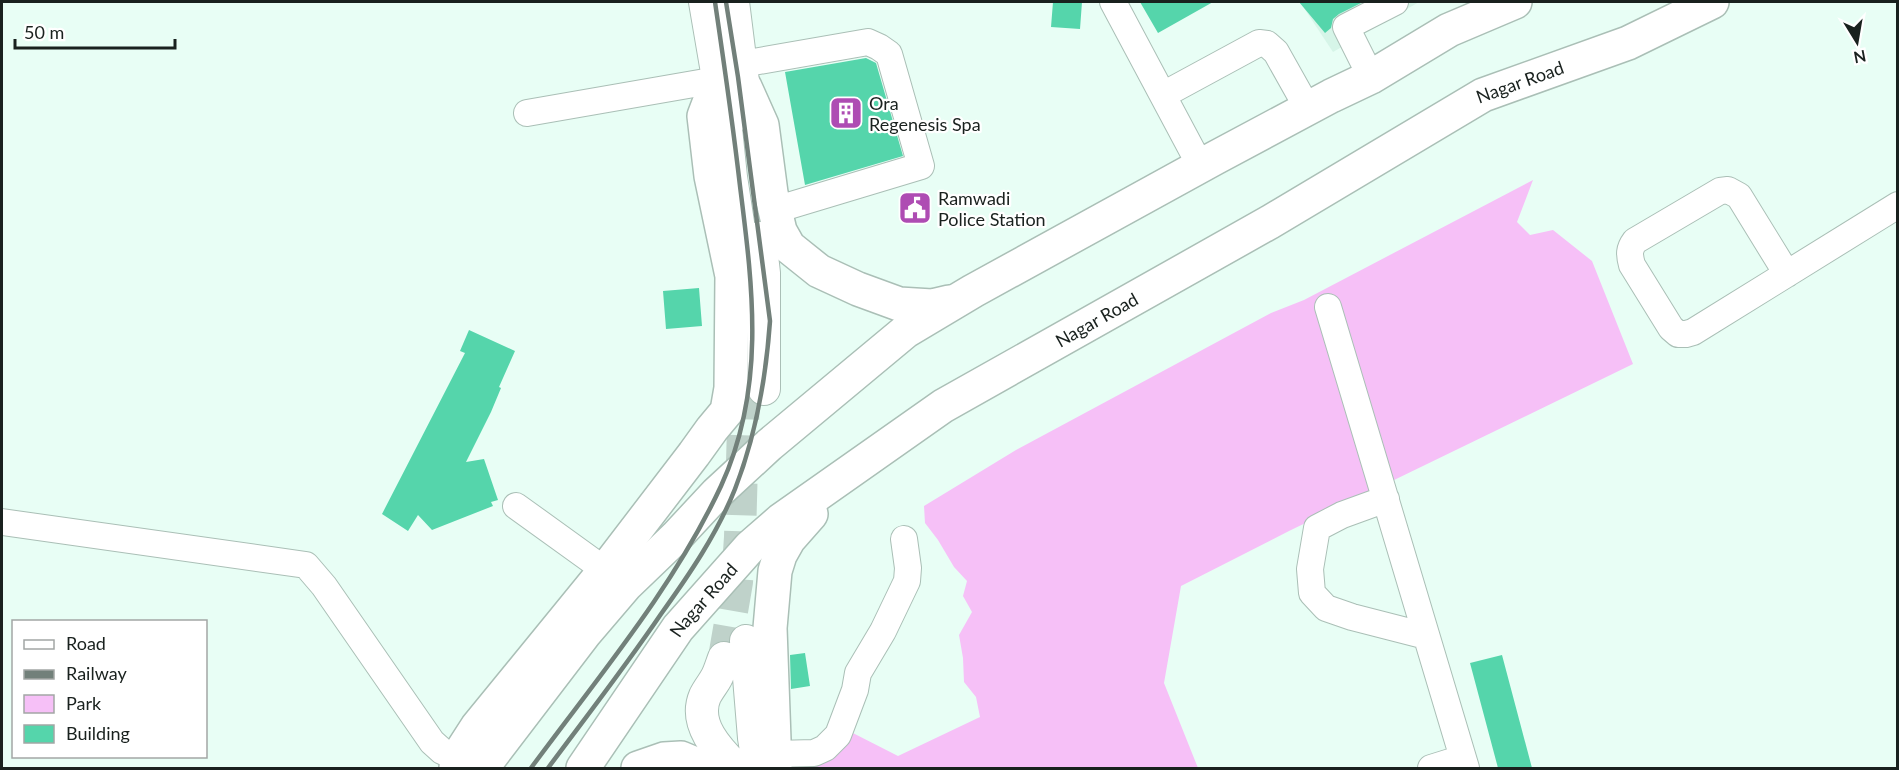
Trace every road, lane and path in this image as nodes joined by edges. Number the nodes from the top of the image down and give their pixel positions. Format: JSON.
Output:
{"nodes":[{"id":1,"x":705,"y":2,"type":"edge"},
{"id":2,"x":734,"y":2,"type":"edge"},
{"id":3,"x":1113,"y":2,"type":"edge"},
{"id":4,"x":1395,"y":2,"type":"edge"},
{"id":5,"x":1515,"y":2,"type":"edge"},
{"id":6,"x":1712,"y":2,"type":"edge"},
{"id":7,"x":737,"y":77,"type":"junction"},
{"id":8,"x":1371,"y":77,"type":"junction"},
{"id":9,"x":1163,"y":95,"type":"junction"},
{"id":10,"x":1308,"y":109,"type":"junction"},
{"id":11,"x":527,"y":113,"type":"dead end"},
{"id":12,"x":1201,"y":166,"type":"junction"},
{"id":13,"x":1898,"y":205,"type":"edge"},
{"id":14,"x":775,"y":210,"type":"junction"},
{"id":15,"x":1787,"y":274,"type":"junction"},
{"id":16,"x":958,"y":300,"type":"junction"},
{"id":17,"x":1328,"y":307,"type":"dead end"},
{"id":18,"x":754,"y":389,"type":"tunnel mouth"},
{"id":19,"x":848,"y":473,"type":"junction"},
{"id":20,"x":1386,"y":500,"type":"junction"},
{"id":21,"x":516,"y":506,"type":"dead end"},
{"id":22,"x":2,"y":522,"type":"edge"},
{"id":23,"x":904,"y":539,"type":"dead end"},
{"id":24,"x":616,"y":577,"type":"junction"},
{"id":25,"x":1426,"y":636,"type":"junction"},
{"id":26,"x":1464,"y":763,"type":"edge"},
{"id":27,"x":770,"y":764,"type":"edge"},
{"id":28,"x":465,"y":765,"type":"edge"},
{"id":29,"x":583,"y":768,"type":"edge"},
{"id":30,"x":638,"y":768,"type":"edge"},
{"id":31,"x":705,"y":768,"type":"edge"},
{"id":32,"x":736,"y":768,"type":"edge"},
{"id":33,"x":1431,"y":768,"type":"edge"}],
"edges":[{"from":1,"to":7,"type":"main road"},
{"from":2,"to":7,"type":"main road"},
{"from":3,"to":9,"type":"street"},
{"from":4,"to":8,"type":"street"},
{"from":5,"to":8,"type":"highway"},
{"from":6,"to":19,"type":"highway","name":"Nagar Road"},
{"from":7,"to":11,"type":"street"},
{"from":7,"to":14,"type":"highway"},
{"from":7,"to":14,"type":"street"},
{"from":7,"to":18,"type":"main road"},
{"from":7,"to":24,"type":"highway"},
{"from":8,"to":10,"type":"highway"},
{"from":9,"to":10,"type":"street"},
{"from":9,"to":12,"type":"street"},
{"from":10,"to":12,"type":"highway"},
{"from":12,"to":16,"type":"highway"},
{"from":13,"to":15,"type":"street"},
{"from":14,"to":16,"type":"highway"},
{"from":15,"to":15,"type":"street"},
{"from":16,"to":24,"type":"highway"},
{"from":17,"to":20,"type":"street"},
{"from":19,"to":27,"type":"highway"},
{"from":19,"to":29,"type":"highway","name":"Nagar Road"},
{"from":20,"to":25,"type":"street"},
{"from":20,"to":25,"type":"street"},
{"from":21,"to":24,"type":"street"},
{"from":22,"to":28,"type":"street"},
{"from":23,"to":27,"type":"street"},
{"from":24,"to":28,"type":"highway"},
{"from":25,"to":26,"type":"street"},
{"from":26,"to":33,"type":"street"},
{"from":27,"to":32,"type":"main road"},
{"from":30,"to":31,"type":"highway"}]}
